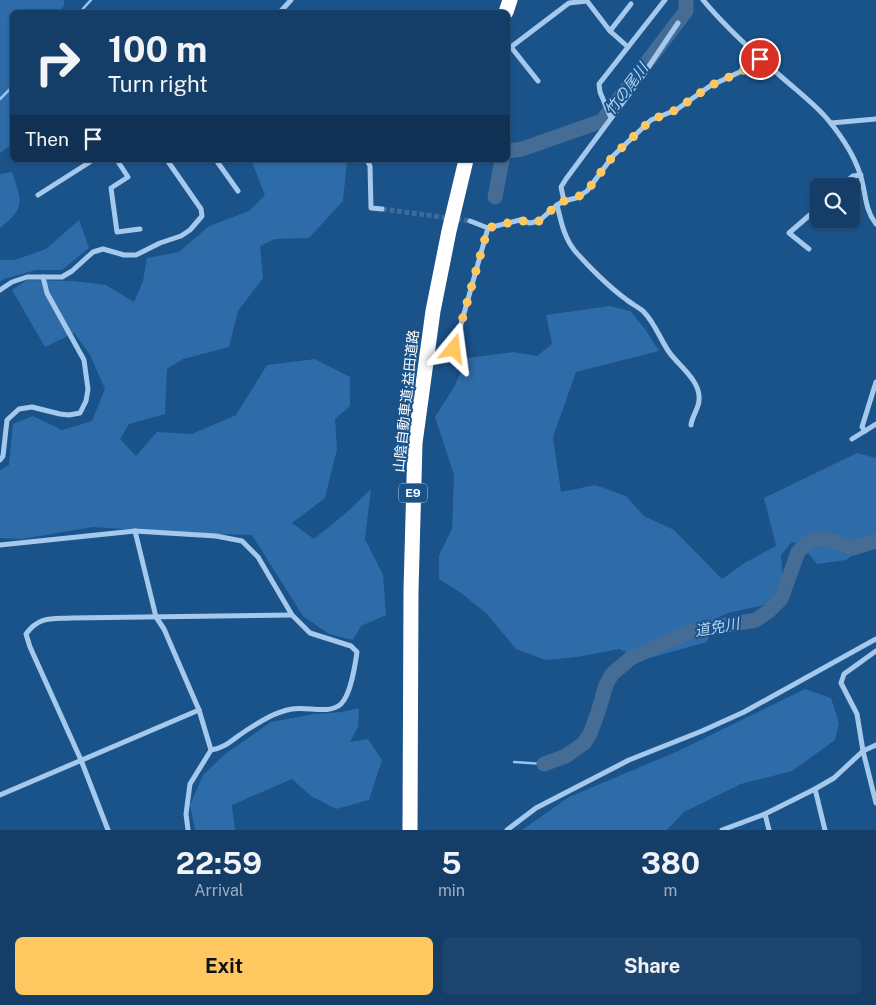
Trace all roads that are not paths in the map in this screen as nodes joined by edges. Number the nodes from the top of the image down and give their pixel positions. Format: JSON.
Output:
{"nodes":[{"id":1,"x":291,"y":0,"type":"edge"},
{"id":2,"x":665,"y":0,"type":"edge"},
{"id":3,"x":703,"y":0,"type":"edge"},
{"id":4,"x":631,"y":4,"type":"dead end"},
{"id":5,"x":282,"y":10,"type":"edge"},
{"id":6,"x":678,"y":24,"type":"dead end"},
{"id":7,"x":610,"y":31,"type":"junction"},
{"id":8,"x":628,"y":47,"type":"junction"},
{"id":9,"x":760,"y":59,"type":"junction"},
{"id":10,"x":538,"y":81,"type":"dead end"},
{"id":11,"x":611,"y":118,"type":"junction"},
{"id":12,"x":876,"y":118,"type":"edge"},
{"id":13,"x":830,"y":123,"type":"junction"},
{"id":14,"x":90,"y":162,"type":"edge"},
{"id":15,"x":118,"y":162,"type":"edge"},
{"id":16,"x":168,"y":162,"type":"edge"},
{"id":17,"x":217,"y":162,"type":"edge"},
{"id":18,"x":368,"y":162,"type":"edge"},
{"id":19,"x":466,"y":162,"type":"edge"},
{"id":20,"x":861,"y":175,"type":"junction"},
{"id":21,"x":851,"y":178,"type":"edge"},
{"id":22,"x":238,"y":191,"type":"dead end"},
{"id":23,"x":38,"y":196,"type":"dead end"},
{"id":24,"x":564,"y":201,"type":"junction"},
{"id":25,"x":557,"y":205,"type":"junction"},
{"id":26,"x":382,"y":209,"type":"dead end"},
{"id":27,"x":810,"y":215,"type":"edge"},
{"id":28,"x":470,"y":221,"type":"tunnel mouth"},
{"id":29,"x":876,"y":224,"type":"edge"},
{"id":30,"x":140,"y":228,"type":"dead end"},
{"id":31,"x":488,"y":228,"type":"junction"},
{"id":32,"x":809,"y":249,"type":"dead end"},
{"id":33,"x":43,"y":277,"type":"junction"},
{"id":34,"x":0,"y":290,"type":"edge"},
{"id":35,"x":454,"y":349,"type":"dead end"},
{"id":36,"x":876,"y":382,"type":"edge"},
{"id":37,"x":691,"y":424,"type":"dead end"},
{"id":38,"x":876,"y":424,"type":"edge"},
{"id":39,"x":865,"y":431,"type":"junction"},
{"id":40,"x":852,"y":439,"type":"dead end"},
{"id":41,"x":0,"y":460,"type":"edge"},
{"id":42,"x":135,"y":531,"type":"junction"},
{"id":43,"x":0,"y":544,"type":"edge"},
{"id":44,"x":292,"y":615,"type":"junction"},
{"id":45,"x":156,"y":617,"type":"junction"},
{"id":46,"x":876,"y":639,"type":"edge"},
{"id":47,"x":876,"y":652,"type":"edge"},
{"id":48,"x":199,"y":710,"type":"junction"},
{"id":49,"x":876,"y":745,"type":"edge"},
{"id":50,"x":211,"y":750,"type":"junction"},
{"id":51,"x":863,"y":751,"type":"junction"},
{"id":52,"x":81,"y":760,"type":"junction"},
{"id":53,"x":815,"y":789,"type":"junction"},
{"id":54,"x":0,"y":795,"type":"edge"},
{"id":55,"x":876,"y":803,"type":"edge"},
{"id":56,"x":765,"y":814,"type":"junction"},
{"id":57,"x":108,"y":830,"type":"edge"},
{"id":58,"x":188,"y":830,"type":"edge"},
{"id":59,"x":410,"y":830,"type":"edge"},
{"id":60,"x":507,"y":830,"type":"edge"},
{"id":61,"x":722,"y":830,"type":"edge"},
{"id":62,"x":769,"y":830,"type":"edge"},
{"id":63,"x":825,"y":830,"type":"edge"}],
"edges":[{"from":1,"to":5,"type":"street"},
{"from":2,"to":8,"type":"street"},
{"from":3,"to":9,"type":"street"},
{"from":4,"to":7,"type":"street"},
{"from":6,"to":11,"type":"street"},
{"from":7,"to":8,"type":"street"},
{"from":7,"to":10,"type":"street"},
{"from":8,"to":11,"type":"street"},
{"from":9,"to":13,"type":"street"},
{"from":9,"to":24,"type":"street"},
{"from":11,"to":24,"type":"street"},
{"from":12,"to":13,"type":"street"},
{"from":13,"to":20,"type":"street"},
{"from":14,"to":23,"type":"street"},
{"from":15,"to":30,"type":"street"},
{"from":16,"to":33,"type":"street"},
{"from":17,"to":22,"type":"street"},
{"from":18,"to":26,"type":"street"},
{"from":19,"to":59,"type":"highway","name":"山陰自動車道;益田道路","number":"E9"},
{"from":20,"to":21,"type":"street"},
{"from":20,"to":29,"type":"street"},
{"from":24,"to":25,"type":"street"},
{"from":25,"to":31,"type":"street"},
{"from":25,"to":37,"type":"street"},
{"from":27,"to":32,"type":"street"},
{"from":28,"to":31,"type":"street"},
{"from":31,"to":35,"type":"street"},
{"from":33,"to":34,"type":"street"},
{"from":33,"to":41,"type":"street"},
{"from":36,"to":39,"type":"street"},
{"from":38,"to":39,"type":"street"},
{"from":39,"to":40,"type":"street"},
{"from":42,"to":43,"type":"street"},
{"from":42,"to":44,"type":"street"},
{"from":42,"to":45,"type":"street"},
{"from":44,"to":45,"type":"street"},
{"from":44,"to":50,"type":"street"},
{"from":45,"to":48,"type":"street"},
{"from":45,"to":52,"type":"street"},
{"from":46,"to":60,"type":"street"},
{"from":47,"to":51,"type":"street"},
{"from":48,"to":50,"type":"street"},
{"from":48,"to":52,"type":"street"},
{"from":49,"to":51,"type":"street"},
{"from":50,"to":58,"type":"street"},
{"from":51,"to":53,"type":"street"},
{"from":51,"to":55,"type":"street"},
{"from":52,"to":54,"type":"street"},
{"from":52,"to":57,"type":"street"},
{"from":53,"to":56,"type":"street"},
{"from":53,"to":63,"type":"street"},
{"from":56,"to":61,"type":"street"},
{"from":56,"to":62,"type":"street"}]}
